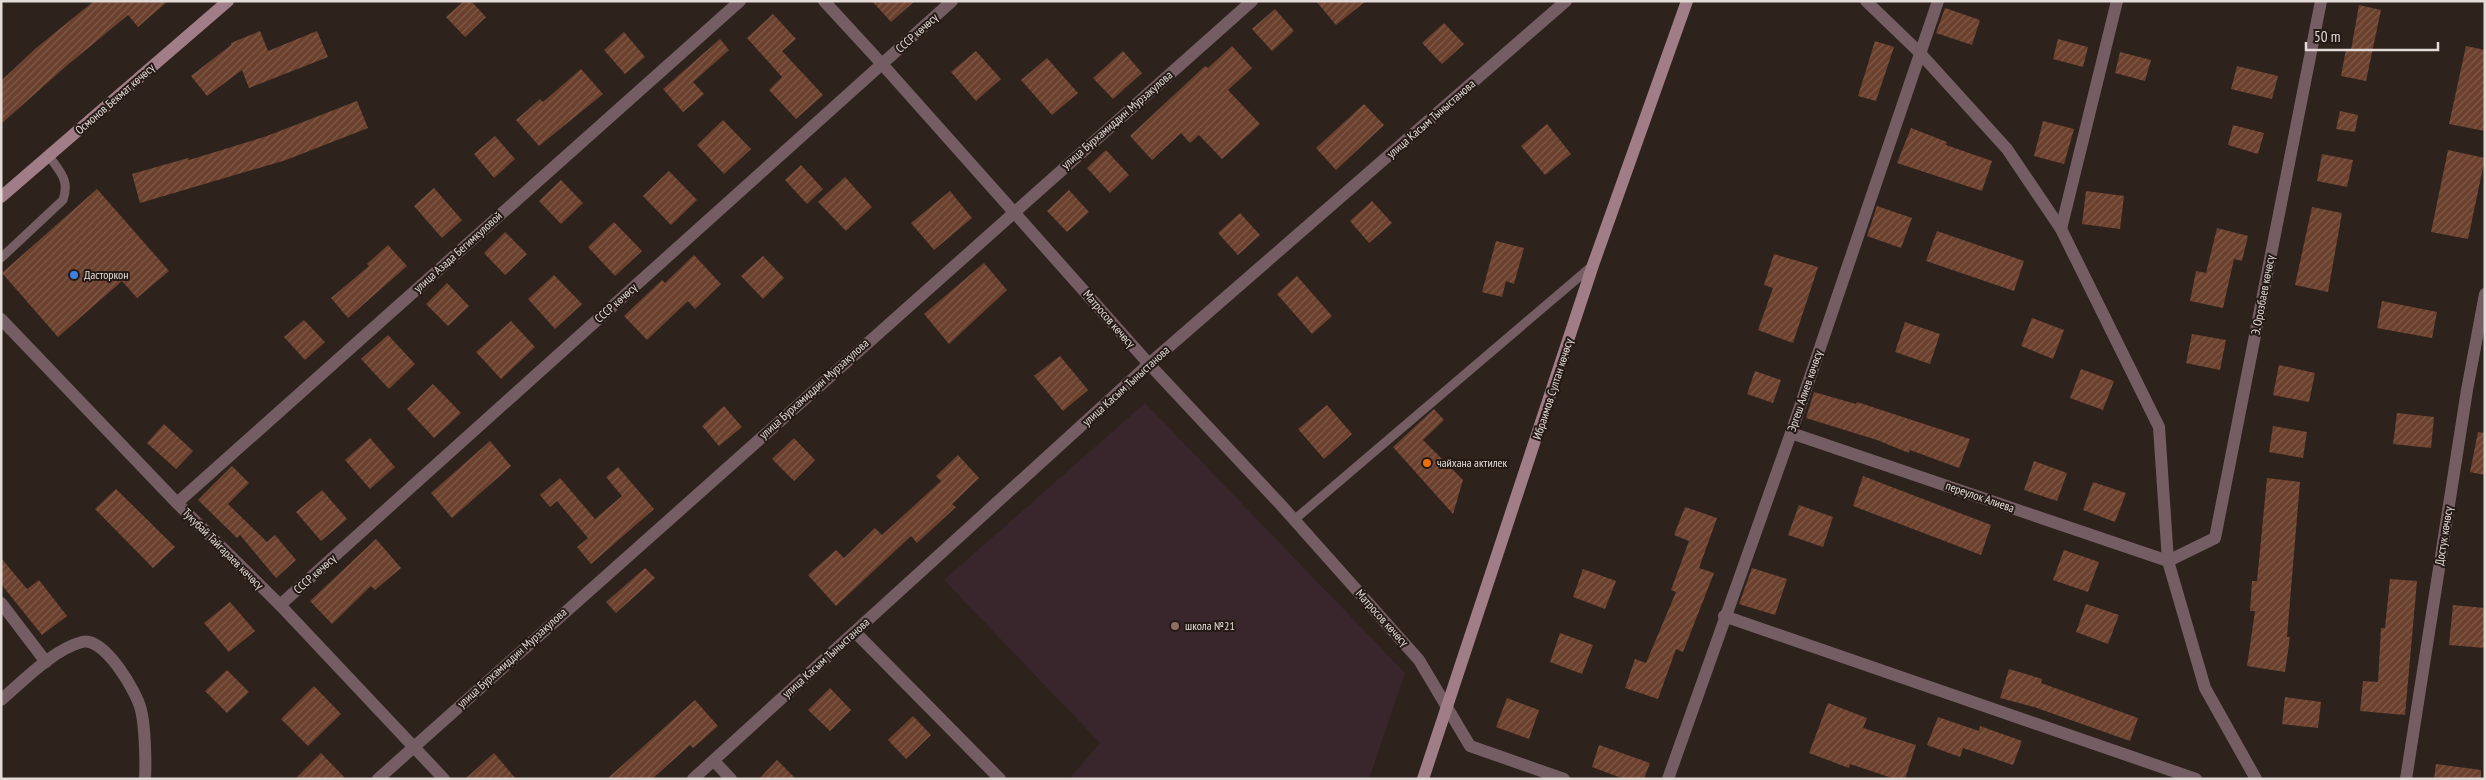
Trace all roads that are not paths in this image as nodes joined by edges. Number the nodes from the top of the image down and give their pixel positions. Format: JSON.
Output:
{"nodes":[{"id":1,"x":228,"y":1,"type":"edge"},
{"id":2,"x":740,"y":1,"type":"edge"},
{"id":3,"x":824,"y":1,"type":"edge"},
{"id":4,"x":952,"y":1,"type":"edge"},
{"id":5,"x":1252,"y":1,"type":"edge"},
{"id":6,"x":1566,"y":1,"type":"edge"},
{"id":7,"x":1687,"y":1,"type":"edge"},
{"id":8,"x":1866,"y":1,"type":"edge"},
{"id":9,"x":1938,"y":1,"type":"edge"},
{"id":10,"x":2117,"y":1,"type":"edge"},
{"id":11,"x":2321,"y":1,"type":"edge"},
{"id":12,"x":1919,"y":52,"type":"junction"},
{"id":13,"x":882,"y":64,"type":"junction"},
{"id":14,"x":49,"y":156,"type":"junction"},
{"id":15,"x":1,"y":197,"type":"edge"},
{"id":16,"x":1014,"y":211,"type":"junction"},
{"id":17,"x":2061,"y":228,"type":"junction"},
{"id":18,"x":1,"y":258,"type":"edge"},
{"id":19,"x":1593,"y":265,"type":"junction"},
{"id":20,"x":2485,"y":294,"type":"edge"},
{"id":21,"x":1,"y":319,"type":"edge"},
{"id":22,"x":1149,"y":364,"type":"junction"},
{"id":23,"x":1791,"y":433,"type":"junction"},
{"id":24,"x":177,"y":502,"type":"junction"},
{"id":25,"x":1294,"y":520,"type":"junction"},
{"id":26,"x":2168,"y":561,"type":"junction"},
{"id":27,"x":1,"y":603,"type":"edge"},
{"id":28,"x":280,"y":605,"type":"junction"},
{"id":29,"x":1724,"y":616,"type":"junction"},
{"id":30,"x":855,"y":632,"type":"junction"},
{"id":31,"x":46,"y":662,"type":"junction"},
{"id":32,"x":1,"y":700,"type":"edge"},
{"id":33,"x":1449,"y":708,"type":"junction"},
{"id":34,"x":414,"y":745,"type":"junction"},
{"id":35,"x":714,"y":761,"type":"junction"},
{"id":36,"x":145,"y":779,"type":"edge"},
{"id":37,"x":378,"y":779,"type":"edge"},
{"id":38,"x":444,"y":779,"type":"edge"},
{"id":39,"x":693,"y":779,"type":"edge"},
{"id":40,"x":731,"y":779,"type":"edge"},
{"id":41,"x":1000,"y":779,"type":"edge"},
{"id":42,"x":1424,"y":779,"type":"edge"},
{"id":43,"x":1564,"y":779,"type":"edge"},
{"id":44,"x":1668,"y":779,"type":"edge"},
{"id":45,"x":2196,"y":779,"type":"edge"},
{"id":46,"x":2256,"y":779,"type":"edge"},
{"id":47,"x":2406,"y":779,"type":"edge"}],
"edges":[{"from":1,"to":14,"type":"main road","name":"Осмонов Бекмат көчөсү"},
{"from":2,"to":24,"type":"street","name":"улица Азада Бегимкуловой"},
{"from":3,"to":13,"type":"street","name":"Матросов көчөсү"},
{"from":4,"to":13,"type":"street","name":"СССР көчөсү"},
{"from":5,"to":16,"type":"street","name":"улица Бурхамиддин Мурзакулова"},
{"from":6,"to":22,"type":"street","name":"улица Касым Тыныстанова"},
{"from":7,"to":19,"type":"main road","name":"Ибраимов Султан көчөсү"},
{"from":8,"to":12,"type":"street"},
{"from":9,"to":12,"type":"street","name":"Эргеш Алиев көчөсү"},
{"from":10,"to":17,"type":"street"},
{"from":11,"to":26,"type":"street","name":"Э. Орозбаев көчөсү"},
{"from":12,"to":17,"type":"street"},
{"from":12,"to":23,"type":"street","name":"Эргеш Алиев көчөсү"},
{"from":13,"to":16,"type":"street","name":"Матросов көчөсү"},
{"from":13,"to":28,"type":"street","name":"СССР көчөсү"},
{"from":14,"to":15,"type":"main road","name":"Осмонов Бекмат көчөсү"},
{"from":14,"to":18,"type":"lane"},
{"from":16,"to":22,"type":"street","name":"Матросов көчөсү"},
{"from":16,"to":34,"type":"street","name":"улица Бурхамиддин Мурзакулова"},
{"from":17,"to":26,"type":"street"},
{"from":19,"to":25,"type":"lane"},
{"from":19,"to":33,"type":"main road","name":"Ибраимов Султан көчөсү"},
{"from":20,"to":47,"type":"street","name":"Достук көчөсү"},
{"from":21,"to":24,"type":"street","name":"Тукубай Тайгараев көчөсү"},
{"from":22,"to":25,"type":"street","name":"Матросов көчөсү"},
{"from":22,"to":30,"type":"street","name":"улица Касым Тыныстанова"},
{"from":23,"to":26,"type":"street","name":"переулок Алиева"},
{"from":23,"to":29,"type":"street","name":"Эргеш Алиев көчөсү"},
{"from":24,"to":28,"type":"street","name":"Тукубай Тайгараев көчөсү"},
{"from":25,"to":33,"type":"street","name":"Матросов көчөсү"},
{"from":26,"to":46,"type":"street"},
{"from":27,"to":31,"type":"street"},
{"from":28,"to":34,"type":"street","name":"Тукубай Тайгараев көчөсү"},
{"from":29,"to":44,"type":"street","name":"Эргеш Алиев көчөсү"},
{"from":29,"to":45,"type":"street"},
{"from":30,"to":35,"type":"street","name":"улица Касым Тыныстанова"},
{"from":30,"to":41,"type":"street"},
{"from":31,"to":32,"type":"street"},
{"from":31,"to":36,"type":"street"},
{"from":33,"to":42,"type":"main road","name":"Ибраимов Султан көчөсү"},
{"from":33,"to":43,"type":"street","name":"Матросов көчөсү"},
{"from":34,"to":37,"type":"street","name":"улица Бурхамиддин Мурзакулова"},
{"from":34,"to":38,"type":"street","name":"Тукубай Тайгараев көчөсү"},
{"from":35,"to":39,"type":"street","name":"улица Касым Тыныстанова"},
{"from":35,"to":40,"type":"street"}]}
